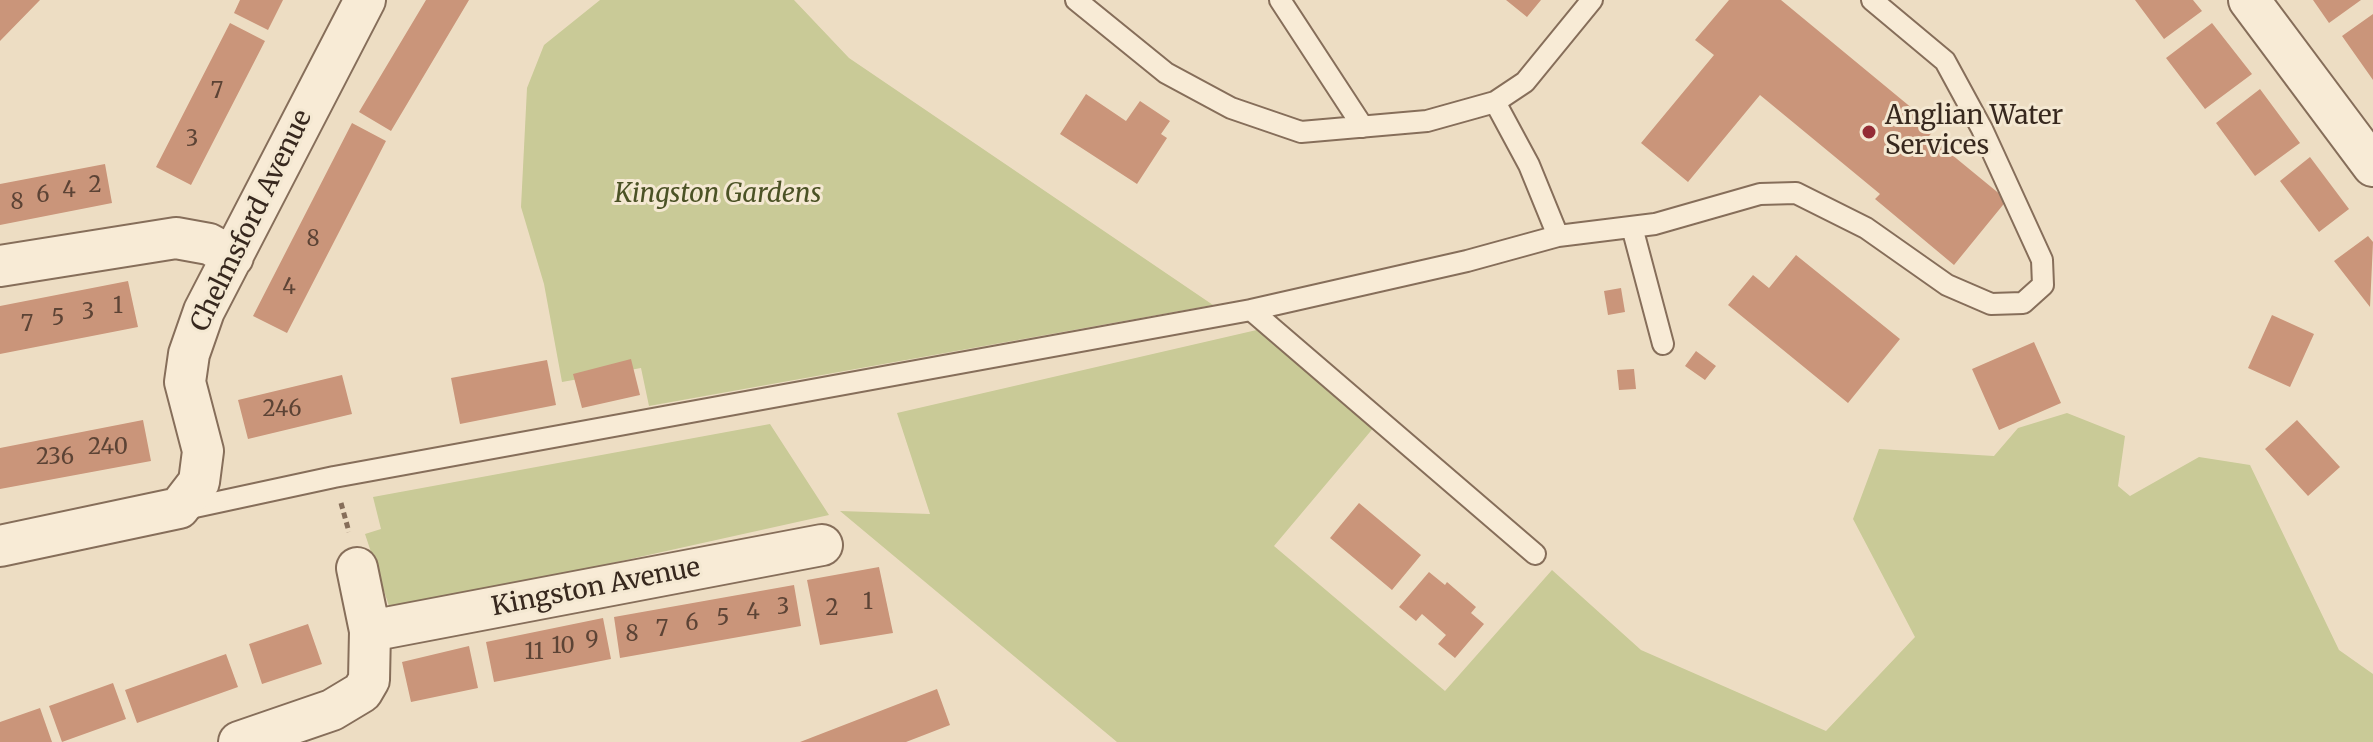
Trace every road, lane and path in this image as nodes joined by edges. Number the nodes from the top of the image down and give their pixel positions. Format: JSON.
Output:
{"nodes":[{"id":1,"x":365,"y":0,"type":"edge"},
{"id":2,"x":1076,"y":0,"type":"edge"},
{"id":3,"x":1280,"y":0,"type":"edge"},
{"id":4,"x":1592,"y":0,"type":"edge"},
{"id":5,"x":1872,"y":0,"type":"edge"},
{"id":6,"x":2249,"y":0,"type":"edge"},
{"id":7,"x":1495,"y":102,"type":"junction"},
{"id":8,"x":1363,"y":127,"type":"junction"},
{"id":9,"x":2373,"y":166,"type":"edge"},
{"id":10,"x":1632,"y":227,"type":"junction"},
{"id":11,"x":1558,"y":236,"type":"junction"},
{"id":12,"x":233,"y":257,"type":"junction"},
{"id":13,"x":0,"y":266,"type":"edge"},
{"id":14,"x":1251,"y":310,"type":"junction"},
{"id":15,"x":1663,"y":344,"type":"dead end"},
{"id":16,"x":334,"y":477,"type":"junction"},
{"id":17,"x":147,"y":518,"type":"junction"},
{"id":18,"x":822,"y":545,"type":"dead end"},
{"id":19,"x":0,"y":546,"type":"edge"},
{"id":20,"x":1535,"y":554,"type":"dead end"},
{"id":21,"x":357,"y":568,"type":"joint"},
{"id":22,"x":370,"y":631,"type":"junction"},
{"id":23,"x":239,"y":742,"type":"edge"}],
"edges":[{"from":1,"to":12,"type":"street","name":"Chelmsford Avenue"},
{"from":2,"to":8,"type":"lane"},
{"from":3,"to":8,"type":"lane"},
{"from":4,"to":7,"type":"lane"},
{"from":5,"to":10,"type":"lane"},
{"from":6,"to":9,"type":"street"},
{"from":7,"to":8,"type":"lane"},
{"from":7,"to":11,"type":"lane"},
{"from":10,"to":11,"type":"lane"},
{"from":10,"to":15,"type":"lane"},
{"from":11,"to":14,"type":"lane"},
{"from":12,"to":13,"type":"street"},
{"from":12,"to":17,"type":"street","name":"Chelmsford Avenue"},
{"from":14,"to":16,"type":"lane"},
{"from":14,"to":20,"type":"lane"},
{"from":16,"to":17,"type":"lane"},
{"from":16,"to":21,"type":"path"},
{"from":17,"to":19,"type":"street","name":"Chelmsford Avenue"},
{"from":18,"to":22,"type":"street","name":"Kingston Avenue"},
{"from":21,"to":22,"type":"street"},
{"from":22,"to":23,"type":"street"}]}
